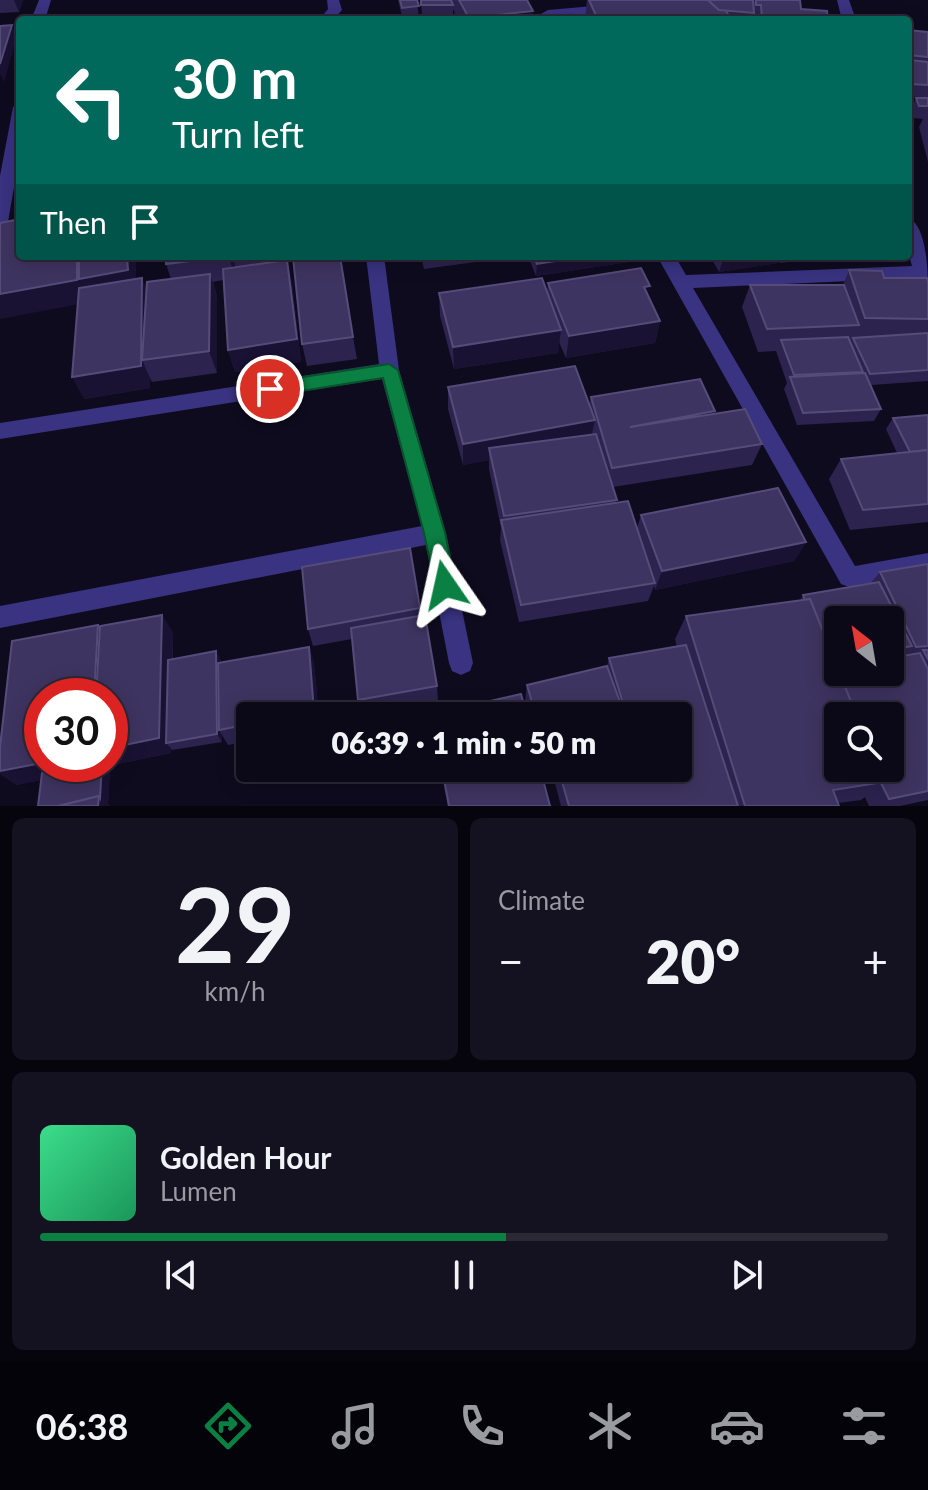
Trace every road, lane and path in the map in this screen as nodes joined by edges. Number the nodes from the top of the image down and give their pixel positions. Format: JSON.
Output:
{"nodes":[{"id":1,"x":657,"y":0,"type":"edge"},
{"id":2,"x":557,"y":16,"type":"edge"},
{"id":3,"x":16,"y":130,"type":"edge"},
{"id":4,"x":0,"y":223,"type":"edge"},
{"id":5,"x":912,"y":237,"type":"edge"},
{"id":6,"x":375,"y":260,"type":"edge"},
{"id":7,"x":668,"y":260,"type":"edge"},
{"id":8,"x":925,"y":280,"type":"edge"},
{"id":9,"x":681,"y":282,"type":"junction"},
{"id":10,"x":389,"y":370,"type":"junction"},
{"id":11,"x":0,"y":431,"type":"edge"},
{"id":12,"x":435,"y":533,"type":"junction"},
{"id":13,"x":928,"y":563,"type":"edge"},
{"id":14,"x":0,"y":617,"type":"edge"},
{"id":15,"x":461,"y":663,"type":"dead end"}],
"edges":[{"from":1,"to":2,"type":"street"},
{"from":3,"to":4,"type":"street"},
{"from":5,"to":8,"type":"street"},
{"from":6,"to":10,"type":"street"},
{"from":7,"to":9,"type":"street"},
{"from":8,"to":9,"type":"street"},
{"from":9,"to":13,"type":"street"},
{"from":10,"to":11,"type":"street"},
{"from":10,"to":12,"type":"street"},
{"from":12,"to":14,"type":"street"},
{"from":12,"to":15,"type":"street"}]}
